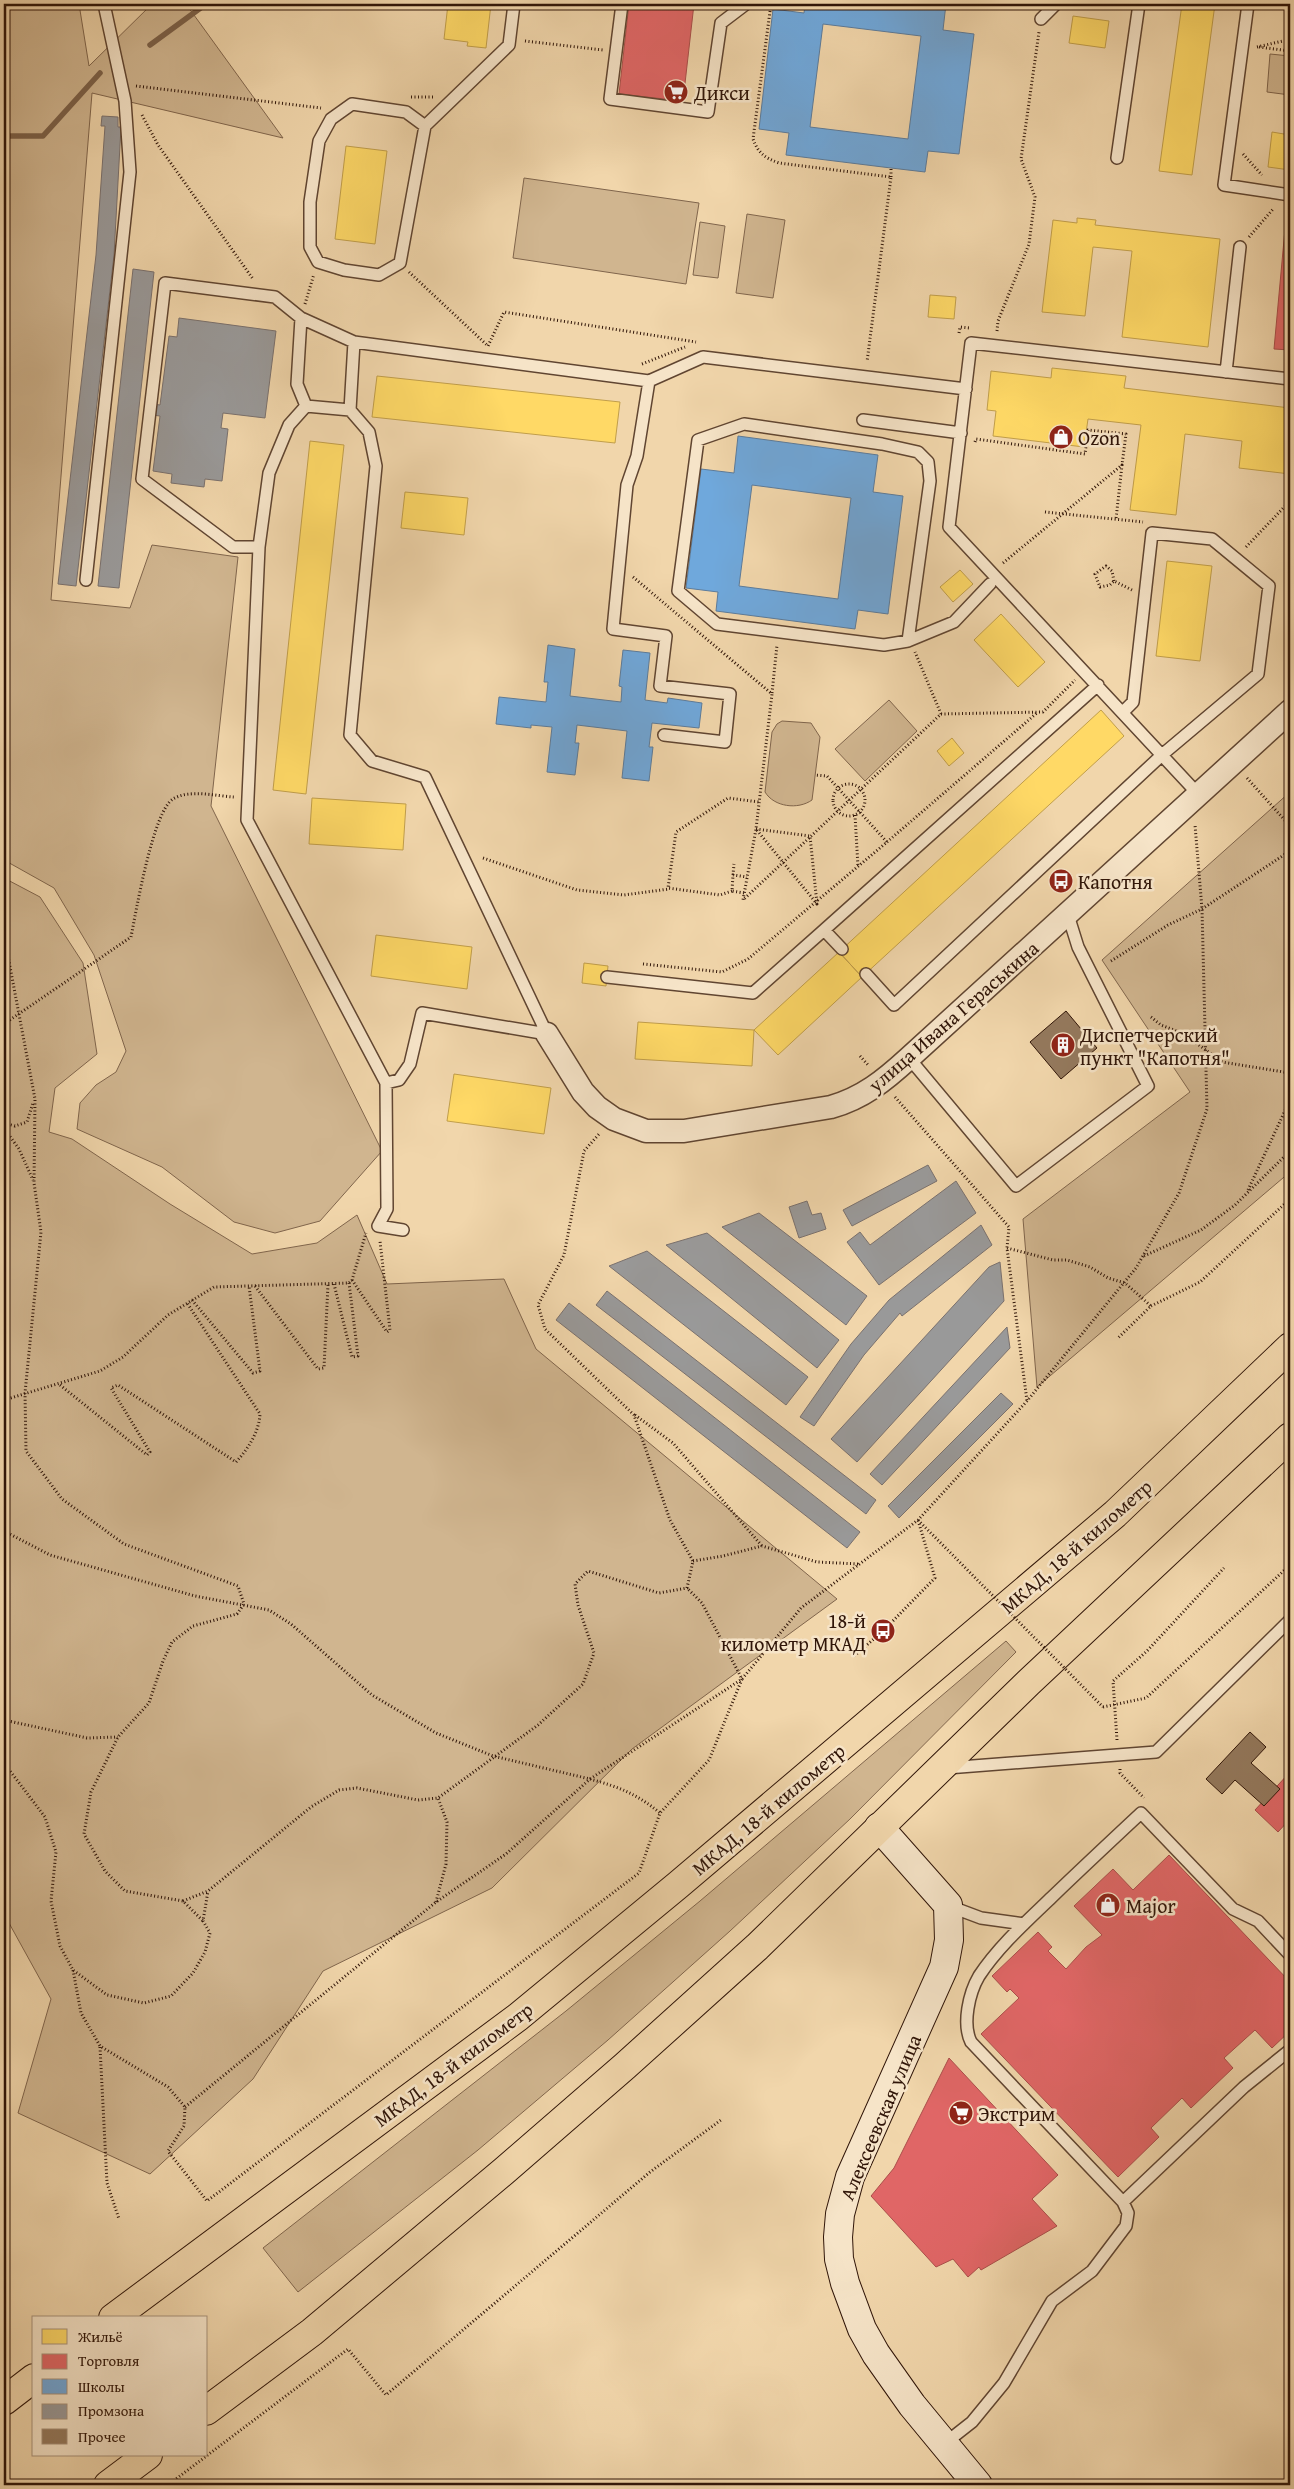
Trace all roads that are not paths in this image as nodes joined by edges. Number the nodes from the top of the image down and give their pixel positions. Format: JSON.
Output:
{"nodes":[{"id":1,"x":104,"y":4,"type":"edge"},
{"id":2,"x":514,"y":4,"type":"edge"},
{"id":3,"x":622,"y":4,"type":"edge"},
{"id":4,"x":746,"y":4,"type":"edge"},
{"id":5,"x":1056,"y":4,"type":"edge"},
{"id":6,"x":1139,"y":4,"type":"edge"},
{"id":7,"x":1248,"y":4,"type":"edge"},
{"id":8,"x":1041,"y":19,"type":"road end"},
{"id":9,"x":425,"y":126,"type":"junction"},
{"id":10,"x":1117,"y":158,"type":"dead end"},
{"id":11,"x":1288,"y":195,"type":"edge"},
{"id":12,"x":1240,"y":247,"type":"road end"},
{"id":13,"x":301,"y":318,"type":"junction"},
{"id":14,"x":354,"y":342,"type":"junction"},
{"id":15,"x":1226,"y":372,"type":"junction"},
{"id":16,"x":1290,"y":379,"type":"edge"},
{"id":17,"x":649,"y":381,"type":"junction"},
{"id":18,"x":966,"y":389,"type":"junction"},
{"id":19,"x":306,"y":406,"type":"junction"},
{"id":20,"x":350,"y":410,"type":"junction"},
{"id":21,"x":863,"y":420,"type":"dead end"},
{"id":22,"x":961,"y":433,"type":"junction"},
{"id":23,"x":259,"y":547,"type":"junction"},
{"id":24,"x":86,"y":580,"type":"dead end"},
{"id":25,"x":990,"y":584,"type":"dead end"},
{"id":26,"x":908,"y":641,"type":"junction"},
{"id":27,"x":1098,"y":685,"type":"junction"},
{"id":28,"x":1290,"y":711,"type":"edge"},
{"id":29,"x":1123,"y":712,"type":"junction"},
{"id":30,"x":664,"y":735,"type":"dead end"},
{"id":31,"x":1163,"y":754,"type":"junction"},
{"id":32,"x":1199,"y":795,"type":"junction"},
{"id":33,"x":1068,"y":915,"type":"junction"},
{"id":34,"x":824,"y":930,"type":"junction"},
{"id":35,"x":842,"y":949,"type":"dead end"},
{"id":36,"x":866,"y":974,"type":"dead end"},
{"id":37,"x":607,"y":977,"type":"dead end"},
{"id":38,"x":547,"y":1034,"type":"junction"},
{"id":39,"x":909,"y":1058,"type":"junction"},
{"id":40,"x":386,"y":1083,"type":"junction"},
{"id":41,"x":403,"y":1230,"type":"dead end"},
{"id":42,"x":1290,"y":1347,"type":"edge"},
{"id":43,"x":1290,"y":1437,"type":"edge"},
{"id":44,"x":1290,"y":1620,"type":"edge"},
{"id":45,"x":941,"y":1768,"type":"junction"},
{"id":46,"x":879,"y":1827,"type":"junction"},
{"id":47,"x":948,"y":1905,"type":"junction"},
{"id":48,"x":1024,"y":1924,"type":"junction"},
{"id":49,"x":1290,"y":1956,"type":"edge"},
{"id":50,"x":1290,"y":2050,"type":"edge"},
{"id":51,"x":1123,"y":2202,"type":"junction"},
{"id":52,"x":116,"y":2316,"type":"edge"},
{"id":53,"x":32,"y":2380,"type":"edge"},
{"id":54,"x":4,"y":2401,"type":"edge"},
{"id":55,"x":208,"y":2410,"type":"edge"},
{"id":56,"x":944,"y":2444,"type":"junction"},
{"id":57,"x":147,"y":2456,"type":"edge"},
{"id":58,"x":108,"y":2485,"type":"edge"},
{"id":59,"x":978,"y":2485,"type":"edge"}],
"edges":[{"from":1,"to":24,"type":"lane"},
{"from":2,"to":9,"type":"lane"},
{"from":3,"to":4,"type":"lane"},
{"from":5,"to":8,"type":"lane"},
{"from":6,"to":10,"type":"lane"},
{"from":7,"to":11,"type":"lane"},
{"from":9,"to":9,"type":"lane"},
{"from":12,"to":15,"type":"lane"},
{"from":13,"to":14,"type":"lane"},
{"from":13,"to":19,"type":"lane"},
{"from":13,"to":23,"type":"lane"},
{"from":14,"to":17,"type":"lane"},
{"from":14,"to":20,"type":"lane"},
{"from":15,"to":16,"type":"lane"},
{"from":15,"to":18,"type":"lane"},
{"from":17,"to":18,"type":"lane"},
{"from":17,"to":30,"type":"lane"},
{"from":18,"to":22,"type":"lane"},
{"from":19,"to":20,"type":"lane"},
{"from":19,"to":23,"type":"lane"},
{"from":20,"to":38,"type":"lane"},
{"from":21,"to":22,"type":"lane"},
{"from":22,"to":27,"type":"lane"},
{"from":23,"to":40,"type":"lane"},
{"from":25,"to":26,"type":"lane"},
{"from":26,"to":26,"type":"lane"},
{"from":27,"to":29,"type":"lane"},
{"from":27,"to":34,"type":"lane"},
{"from":28,"to":32,"type":"street","name":"улица Ивана Гераськина"},
{"from":29,"to":31,"type":"lane"},
{"from":29,"to":31,"type":"lane"},
{"from":31,"to":32,"type":"lane"},
{"from":31,"to":36,"type":"lane"},
{"from":32,"to":33,"type":"street","name":"улица Ивана Гераськина"},
{"from":33,"to":39,"type":"street","name":"улица Ивана Гераськина"},
{"from":33,"to":39,"type":"lane"},
{"from":34,"to":35,"type":"lane"},
{"from":34,"to":37,"type":"lane"},
{"from":38,"to":39,"type":"street","name":"улица Ивана Гераськина"},
{"from":38,"to":40,"type":"lane"},
{"from":40,"to":41,"type":"lane"},
{"from":42,"to":52,"type":"highway","name":"МКАД, 18-й километр"},
{"from":43,"to":45,"type":"highway"},
{"from":44,"to":45,"type":"lane"},
{"from":45,"to":46,"type":"highway"},
{"from":46,"to":47,"type":"street"},
{"from":46,"to":55,"type":"highway"},
{"from":47,"to":48,"type":"lane"},
{"from":47,"to":56,"type":"street","name":"Алексеевская улица"},
{"from":48,"to":49,"type":"lane"},
{"from":48,"to":51,"type":"lane"},
{"from":50,"to":51,"type":"lane"},
{"from":51,"to":56,"type":"lane"},
{"from":53,"to":54,"type":"highway"},
{"from":56,"to":59,"type":"street","name":"Алексеевская улица"},
{"from":57,"to":58,"type":"highway"}]}
